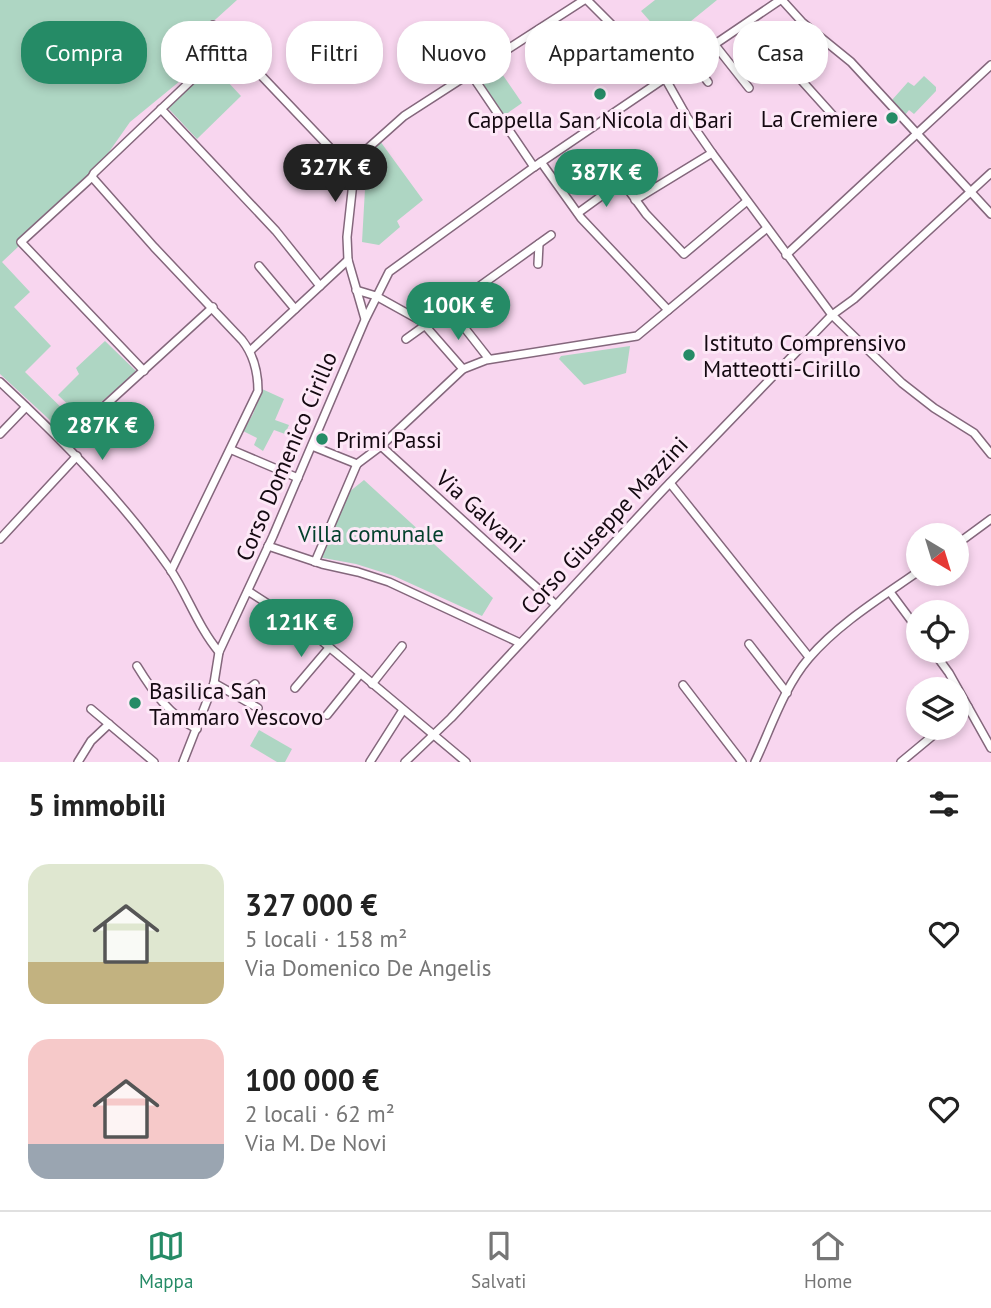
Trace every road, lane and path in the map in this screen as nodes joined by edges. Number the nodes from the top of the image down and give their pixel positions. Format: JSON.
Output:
{"nodes":[{"id":1,"x":586,"y":0,"type":"edge"},
{"id":2,"x":781,"y":0,"type":"edge"},
{"id":3,"x":768,"y":4,"type":"edge"},
{"id":4,"x":607,"y":21,"type":"edge"},
{"id":5,"x":750,"y":21,"type":"edge"},
{"id":6,"x":511,"y":47,"type":"edge"},
{"id":7,"x":719,"y":50,"type":"edge"},
{"id":8,"x":991,"y":65,"type":"edge"},
{"id":9,"x":187,"y":84,"type":"edge"},
{"id":10,"x":269,"y":84,"type":"edge"},
{"id":11,"x":454,"y":84,"type":"edge"},
{"id":12,"x":478,"y":84,"type":"edge"},
{"id":13,"x":656,"y":84,"type":"edge"},
{"id":14,"x":668,"y":84,"type":"edge"},
{"id":15,"x":805,"y":84,"type":"edge"},
{"id":16,"x":749,"y":88,"type":"dead end"},
{"id":17,"x":161,"y":109,"type":"junction"},
{"id":18,"x":838,"y":121,"type":"dead end"},
{"id":19,"x":917,"y":135,"type":"junction"},
{"id":20,"x":712,"y":153,"type":"junction"},
{"id":21,"x":537,"y":165,"type":"junction"},
{"id":22,"x":354,"y":173,"type":"junction"},
{"id":23,"x":991,"y":173,"type":"edge"},
{"id":24,"x":93,"y":179,"type":"junction"},
{"id":25,"x":971,"y":192,"type":"junction"},
{"id":26,"x":635,"y":200,"type":"junction"},
{"id":27,"x":747,"y":201,"type":"junction"},
{"id":28,"x":578,"y":213,"type":"junction"},
{"id":29,"x":991,"y":214,"type":"edge"},
{"id":30,"x":766,"y":228,"type":"junction"},
{"id":31,"x":551,"y":235,"type":"dead end"},
{"id":32,"x":539,"y":244,"type":"junction"},
{"id":33,"x":786,"y":255,"type":"junction"},
{"id":34,"x":348,"y":260,"type":"junction"},
{"id":35,"x":538,"y":264,"type":"dead end"},
{"id":36,"x":259,"y":266,"type":"dead end"},
{"id":37,"x":320,"y":286,"type":"junction"},
{"id":38,"x":356,"y":290,"type":"junction"},
{"id":39,"x":376,"y":296,"type":"junction"},
{"id":40,"x":213,"y":307,"type":"junction"},
{"id":41,"x":449,"y":308,"type":"junction"},
{"id":42,"x":295,"y":309,"type":"junction"},
{"id":43,"x":668,"y":310,"type":"junction"},
{"id":44,"x":832,"y":315,"type":"junction"},
{"id":45,"x":365,"y":321,"type":"junction"},
{"id":46,"x":425,"y":325,"type":"junction"},
{"id":47,"x":406,"y":339,"type":"dead end"},
{"id":48,"x":250,"y":351,"type":"junction"},
{"id":49,"x":489,"y":359,"type":"junction"},
{"id":50,"x":463,"y":369,"type":"junction"},
{"id":51,"x":144,"y":371,"type":"junction"},
{"id":52,"x":0,"y":382,"type":"edge"},
{"id":53,"x":26,"y":407,"type":"junction"},
{"id":54,"x":0,"y":434,"type":"edge"},
{"id":55,"x":64,"y":443,"type":"junction"},
{"id":56,"x":312,"y":446,"type":"junction"},
{"id":57,"x":381,"y":446,"type":"junction"},
{"id":58,"x":232,"y":450,"type":"junction"},
{"id":59,"x":991,"y":454,"type":"edge"},
{"id":60,"x":77,"y":456,"type":"junction"},
{"id":61,"x":357,"y":464,"type":"junction"},
{"id":62,"x":298,"y":478,"type":"junction"},
{"id":63,"x":670,"y":483,"type":"junction"},
{"id":64,"x":991,"y":519,"type":"edge"},
{"id":65,"x":970,"y":534,"type":"edge"},
{"id":66,"x":0,"y":539,"type":"edge"},
{"id":67,"x":268,"y":546,"type":"junction"},
{"id":68,"x":315,"y":562,"type":"junction"},
{"id":69,"x":171,"y":571,"type":"junction"},
{"id":70,"x":906,"y":580,"type":"edge"},
{"id":71,"x":248,"y":591,"type":"junction"},
{"id":72,"x":890,"y":592,"type":"junction"},
{"id":73,"x":556,"y":605,"type":"junction"},
{"id":74,"x":906,"y":614,"type":"edge"},
{"id":75,"x":520,"y":643,"type":"junction"},
{"id":76,"x":749,"y":643,"type":"dead end"},
{"id":77,"x":402,"y":646,"type":"dead end"},
{"id":78,"x":329,"y":648,"type":"junction"},
{"id":79,"x":219,"y":652,"type":"junction"},
{"id":80,"x":809,"y":657,"type":"junction"},
{"id":81,"x":136,"y":666,"type":"dead end"},
{"id":82,"x":360,"y":674,"type":"junction"},
{"id":83,"x":214,"y":683,"type":"junction"},
{"id":84,"x":255,"y":684,"type":"dead end"},
{"id":85,"x":372,"y":684,"type":"junction"},
{"id":86,"x":682,"y":685,"type":"dead end"},
{"id":87,"x":295,"y":688,"type":"dead end"},
{"id":88,"x":787,"y":693,"type":"junction"},
{"id":89,"x":239,"y":696,"type":"junction"},
{"id":90,"x":258,"y":708,"type":"dead end"},
{"id":91,"x":91,"y":709,"type":"dead end"},
{"id":92,"x":969,"y":709,"type":"edge"},
{"id":93,"x":403,"y":710,"type":"junction"},
{"id":94,"x":327,"y":715,"type":"dead end"},
{"id":95,"x":109,"y":724,"type":"junction"},
{"id":96,"x":197,"y":729,"type":"junction"},
{"id":97,"x":432,"y":735,"type":"junction"},
{"id":98,"x":928,"y":740,"type":"edge"},
{"id":99,"x":991,"y":748,"type":"edge"},
{"id":100,"x":456,"y":759,"type":"edge"},
{"id":101,"x":78,"y":762,"type":"edge"},
{"id":102,"x":154,"y":762,"type":"edge"},
{"id":103,"x":183,"y":762,"type":"edge"},
{"id":104,"x":370,"y":762,"type":"edge"},
{"id":105,"x":405,"y":762,"type":"edge"},
{"id":106,"x":466,"y":762,"type":"edge"},
{"id":107,"x":742,"y":762,"type":"edge"},
{"id":108,"x":755,"y":762,"type":"edge"},
{"id":109,"x":901,"y":762,"type":"edge"}],
"edges":[{"from":1,"to":4,"type":"street"},
{"from":1,"to":6,"type":"street"},
{"from":2,"to":3,"type":"street","name":"Corso Domenico Cirillo"},
{"from":2,"to":19,"type":"street"},
{"from":3,"to":5,"type":"street","name":"Corso Domenico Cirillo"},
{"from":7,"to":16,"type":"street"},
{"from":8,"to":19,"type":"street"},
{"from":9,"to":17,"type":"street"},
{"from":10,"to":22,"type":"street"},
{"from":11,"to":22,"type":"street"},
{"from":12,"to":21,"type":"street"},
{"from":13,"to":21,"type":"street","name":"Corso Domenico Cirillo"},
{"from":14,"to":20,"type":"street"},
{"from":15,"to":18,"type":"street"},
{"from":17,"to":24,"type":"street"},
{"from":17,"to":37,"type":"street"},
{"from":19,"to":25,"type":"street"},
{"from":19,"to":33,"type":"street"},
{"from":20,"to":26,"type":"street"},
{"from":20,"to":27,"type":"street"},
{"from":21,"to":28,"type":"street"},
{"from":21,"to":39,"type":"street","name":"Corso Domenico Cirillo"},
{"from":22,"to":34,"type":"street"},
{"from":23,"to":25,"type":"street","name":"Corso Giuseppe Mazzini"},
{"from":24,"to":40,"type":"street"},
{"from":24,"to":51,"type":"street"},
{"from":25,"to":29,"type":"street"},
{"from":25,"to":44,"type":"street","name":"Corso Giuseppe Mazzini"},
{"from":26,"to":27,"type":"street"},
{"from":26,"to":28,"type":"street"},
{"from":27,"to":30,"type":"street"},
{"from":28,"to":43,"type":"street"},
{"from":30,"to":33,"type":"street"},
{"from":30,"to":43,"type":"street"},
{"from":31,"to":32,"type":"street"},
{"from":32,"to":35,"type":"street"},
{"from":32,"to":41,"type":"street"},
{"from":33,"to":44,"type":"street"},
{"from":34,"to":37,"type":"street"},
{"from":34,"to":38,"type":"street"},
{"from":36,"to":42,"type":"street"},
{"from":37,"to":42,"type":"street"},
{"from":38,"to":39,"type":"street"},
{"from":38,"to":45,"type":"street"},
{"from":39,"to":45,"type":"street","name":"Corso Domenico Cirillo"},
{"from":39,"to":46,"type":"street"},
{"from":40,"to":48,"type":"street"},
{"from":40,"to":51,"type":"street"},
{"from":41,"to":46,"type":"street"},
{"from":41,"to":49,"type":"street"},
{"from":42,"to":48,"type":"street"},
{"from":43,"to":49,"type":"street"},
{"from":44,"to":59,"type":"street"},
{"from":44,"to":63,"type":"street","name":"Corso Giuseppe Mazzini"},
{"from":45,"to":56,"type":"street","name":"Corso Domenico Cirillo"},
{"from":46,"to":47,"type":"street"},
{"from":46,"to":50,"type":"street"},
{"from":48,"to":58,"type":"street"},
{"from":49,"to":50,"type":"street"},
{"from":50,"to":57,"type":"street"},
{"from":51,"to":55,"type":"street"},
{"from":52,"to":53,"type":"street"},
{"from":53,"to":54,"type":"street"},
{"from":53,"to":55,"type":"street"},
{"from":55,"to":60,"type":"street"},
{"from":56,"to":61,"type":"street"},
{"from":56,"to":62,"type":"street","name":"Corso Domenico Cirillo"},
{"from":57,"to":61,"type":"street"},
{"from":57,"to":73,"type":"street","name":"Via Galvani"},
{"from":58,"to":62,"type":"street"},
{"from":58,"to":69,"type":"street"},
{"from":60,"to":66,"type":"street"},
{"from":60,"to":69,"type":"street"},
{"from":61,"to":68,"type":"street"},
{"from":62,"to":67,"type":"street","name":"Corso Domenico Cirillo"},
{"from":63,"to":73,"type":"street","name":"Corso Giuseppe Mazzini"},
{"from":63,"to":80,"type":"street"},
{"from":64,"to":65,"type":"street"},
{"from":67,"to":68,"type":"street"},
{"from":67,"to":71,"type":"street","name":"Corso Domenico Cirillo"},
{"from":68,"to":75,"type":"street"},
{"from":69,"to":79,"type":"street"},
{"from":70,"to":72,"type":"street"},
{"from":71,"to":78,"type":"street"},
{"from":71,"to":79,"type":"street","name":"Corso Domenico Cirillo"},
{"from":72,"to":74,"type":"street"},
{"from":72,"to":80,"type":"street"},
{"from":73,"to":75,"type":"street","name":"Corso Giuseppe Mazzini"},
{"from":75,"to":97,"type":"street","name":"Corso Giuseppe Mazzini"},
{"from":76,"to":88,"type":"street"},
{"from":77,"to":85,"type":"street"},
{"from":78,"to":82,"type":"street"},
{"from":78,"to":87,"type":"street"},
{"from":79,"to":83,"type":"street","name":"Corso Domenico Cirillo"},
{"from":80,"to":88,"type":"street"},
{"from":81,"to":96,"type":"street"},
{"from":82,"to":85,"type":"street"},
{"from":82,"to":94,"type":"street"},
{"from":83,"to":89,"type":"street"},
{"from":83,"to":96,"type":"street","name":"Corso Domenico Cirillo"},
{"from":84,"to":89,"type":"street"},
{"from":85,"to":93,"type":"street"},
{"from":86,"to":107,"type":"street"},
{"from":88,"to":108,"type":"street"},
{"from":89,"to":90,"type":"street"},
{"from":91,"to":95,"type":"street"},
{"from":92,"to":99,"type":"street"},
{"from":93,"to":97,"type":"street"},
{"from":93,"to":104,"type":"street"},
{"from":95,"to":101,"type":"street"},
{"from":95,"to":102,"type":"street"},
{"from":96,"to":103,"type":"street","name":"Corso Domenico Cirillo"},
{"from":97,"to":100,"type":"street"},
{"from":97,"to":105,"type":"street","name":"Corso Giuseppe Mazzini"},
{"from":98,"to":109,"type":"street"},
{"from":100,"to":106,"type":"street"}]}
